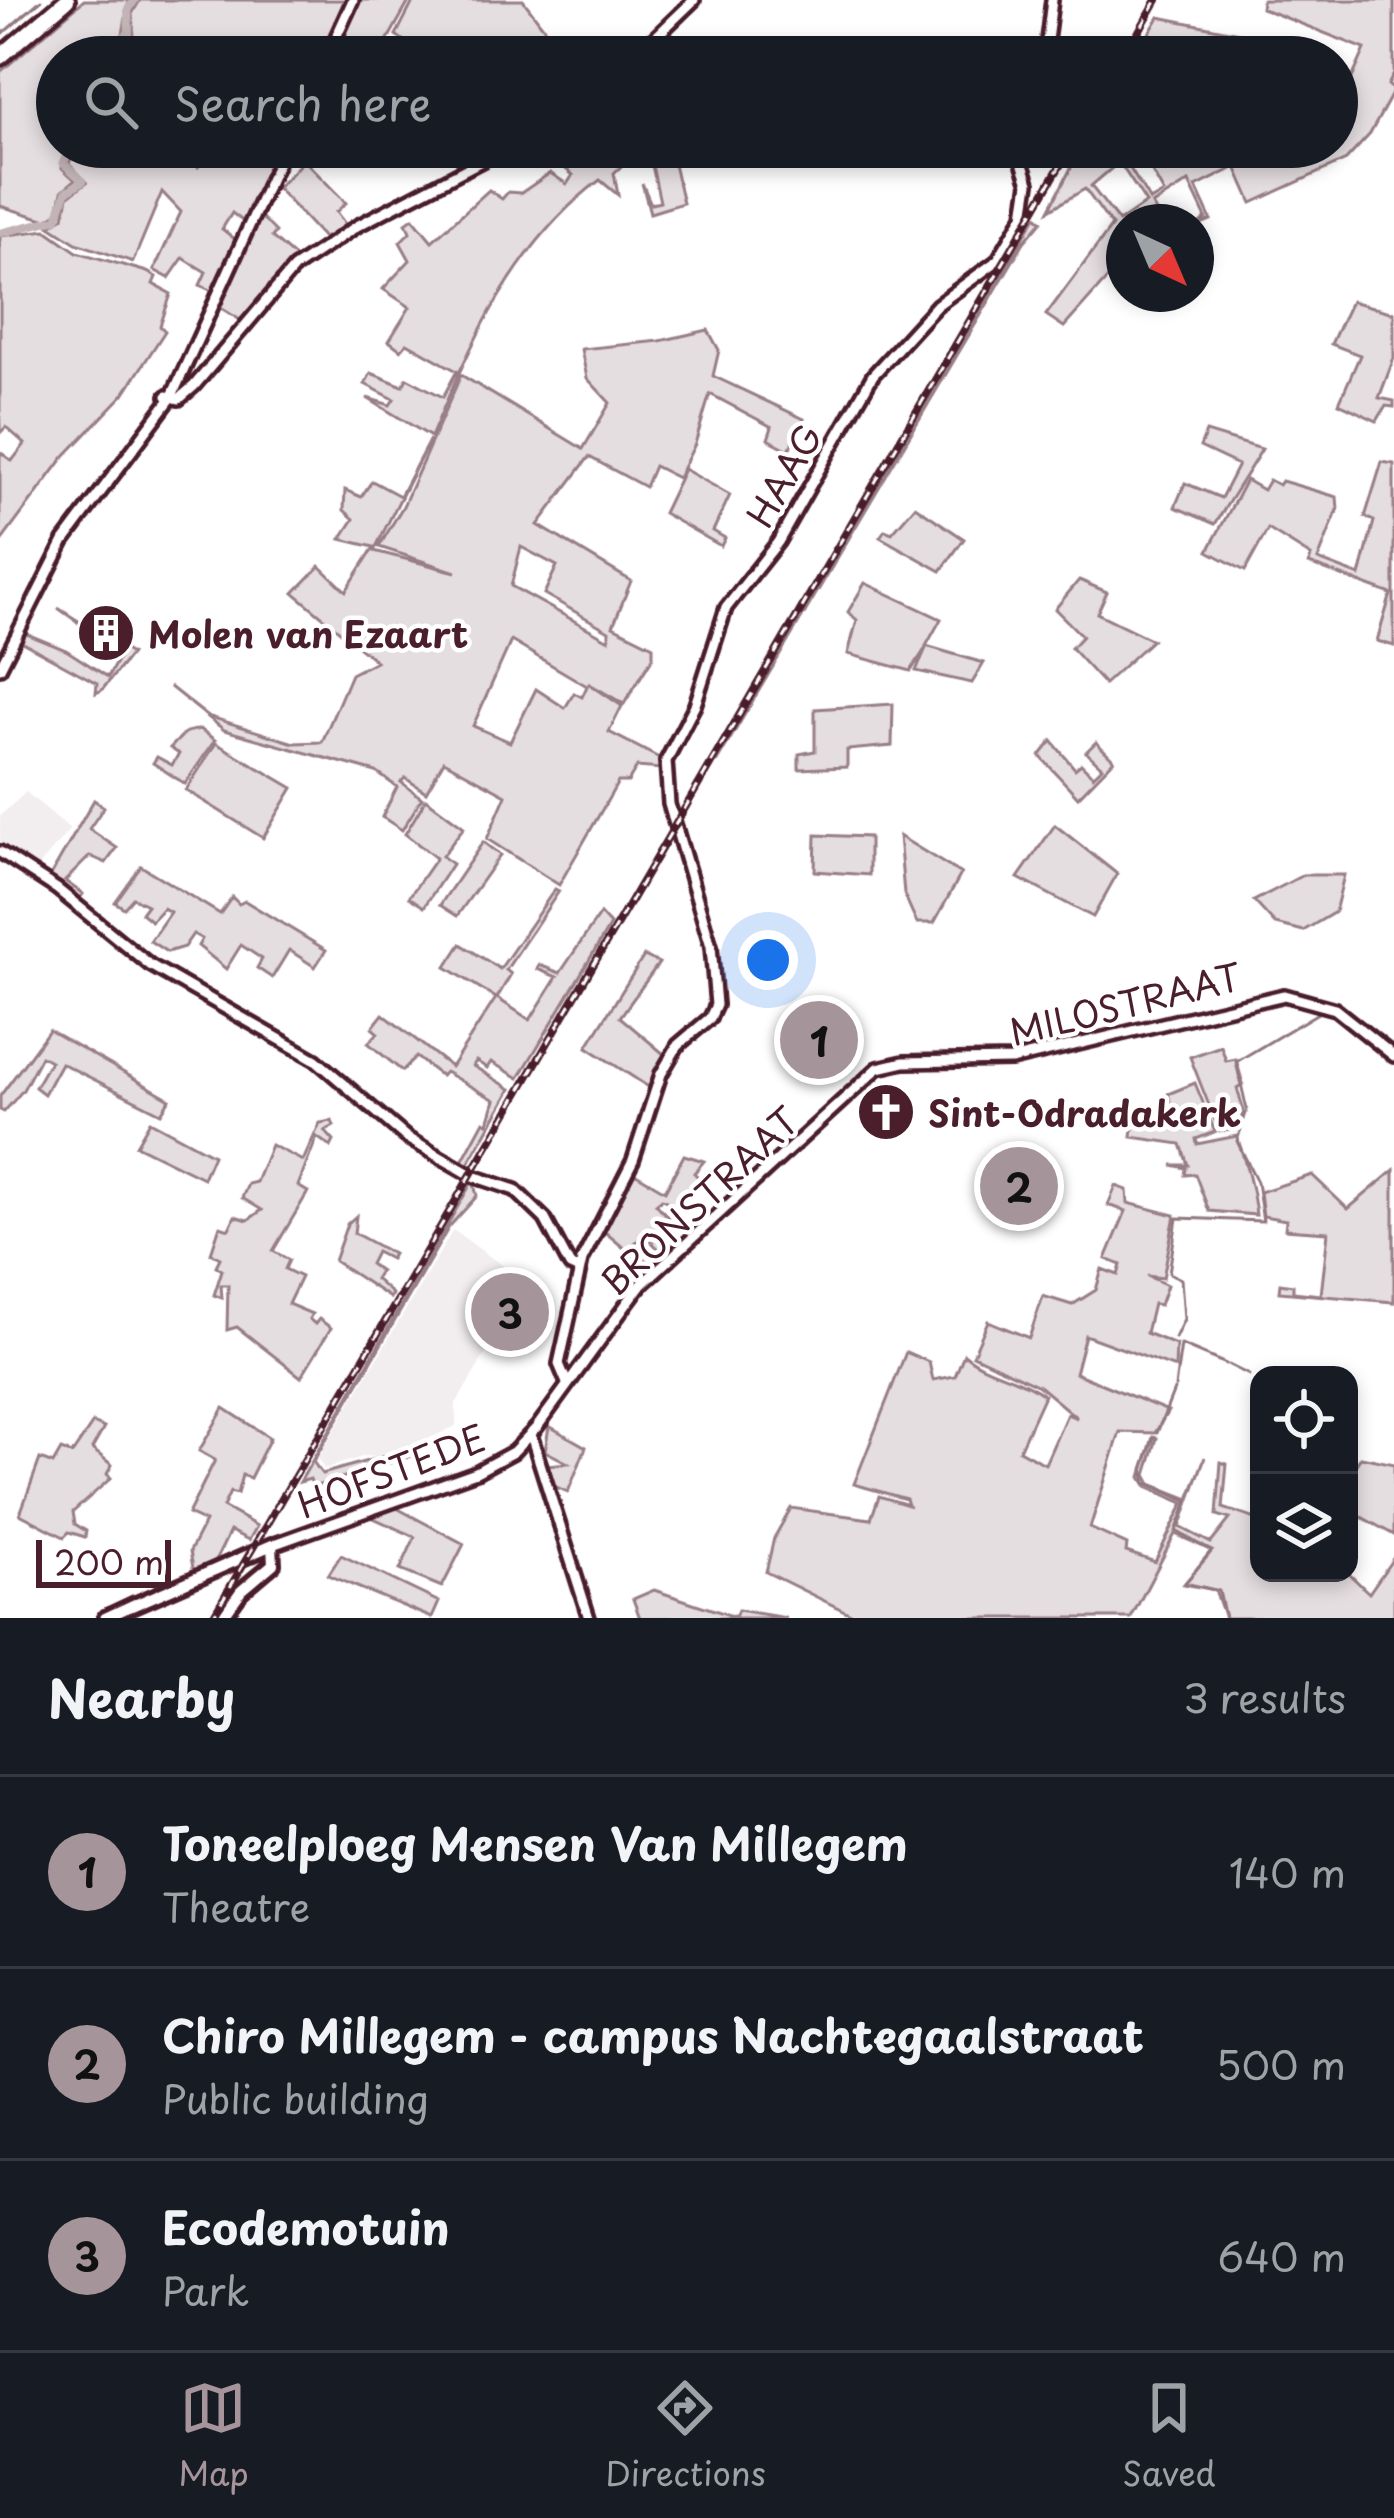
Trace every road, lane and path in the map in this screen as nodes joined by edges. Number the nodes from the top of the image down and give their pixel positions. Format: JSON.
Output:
{"nodes":[{"id":1,"x":53,"y":0,"type":"edge"},
{"id":2,"x":67,"y":0,"type":"edge"},
{"id":3,"x":353,"y":0,"type":"edge"},
{"id":4,"x":694,"y":0,"type":"edge"},
{"id":5,"x":1052,"y":0,"type":"edge"},
{"id":6,"x":337,"y":36,"type":"edge"},
{"id":7,"x":656,"y":36,"type":"edge"},
{"id":8,"x":1048,"y":36,"type":"edge"},
{"id":9,"x":0,"y":45,"type":"edge"},
{"id":10,"x":0,"y":57,"type":"edge"},
{"id":11,"x":275,"y":168,"type":"edge"},
{"id":12,"x":468,"y":168,"type":"edge"},
{"id":13,"x":1022,"y":168,"type":"edge"},
{"id":14,"x":169,"y":397,"type":"junction"},
{"id":15,"x":0,"y":668,"type":"edge"},
{"id":16,"x":0,"y":852,"type":"edge"},
{"id":17,"x":1394,"y":1056,"type":"edge"},
{"id":18,"x":829,"y":1117,"type":"joint"},
{"id":19,"x":579,"y":1270,"type":"junction"},
{"id":20,"x":569,"y":1380,"type":"junction"},
{"id":21,"x":527,"y":1439,"type":"junction"},
{"id":22,"x":272,"y":1545,"type":"junction"},
{"id":23,"x":105,"y":1618,"type":"edge"},
{"id":24,"x":222,"y":1618,"type":"edge"},
{"id":25,"x":589,"y":1618,"type":"edge"}],
"edges":[{"from":1,"to":9,"type":"highway"},
{"from":2,"to":10,"type":"highway"},
{"from":3,"to":6,"type":"street"},
{"from":4,"to":7,"type":"street"},
{"from":5,"to":8,"type":"street"},
{"from":11,"to":14,"type":"street"},
{"from":12,"to":14,"type":"street"},
{"from":13,"to":19,"type":"street","name":"HAAG"},
{"from":14,"to":15,"type":"street"},
{"from":16,"to":19,"type":"street"},
{"from":17,"to":18,"type":"street","name":"MILOSTRAAT"},
{"from":18,"to":20,"type":"street","name":"BRONSTRAAT"},
{"from":19,"to":20,"type":"street"},
{"from":20,"to":21,"type":"street","name":"HOFSTEDE"},
{"from":21,"to":22,"type":"street","name":"HOFSTEDE"},
{"from":21,"to":25,"type":"street"},
{"from":22,"to":23,"type":"main road"},
{"from":22,"to":24,"type":"main road"}]}
